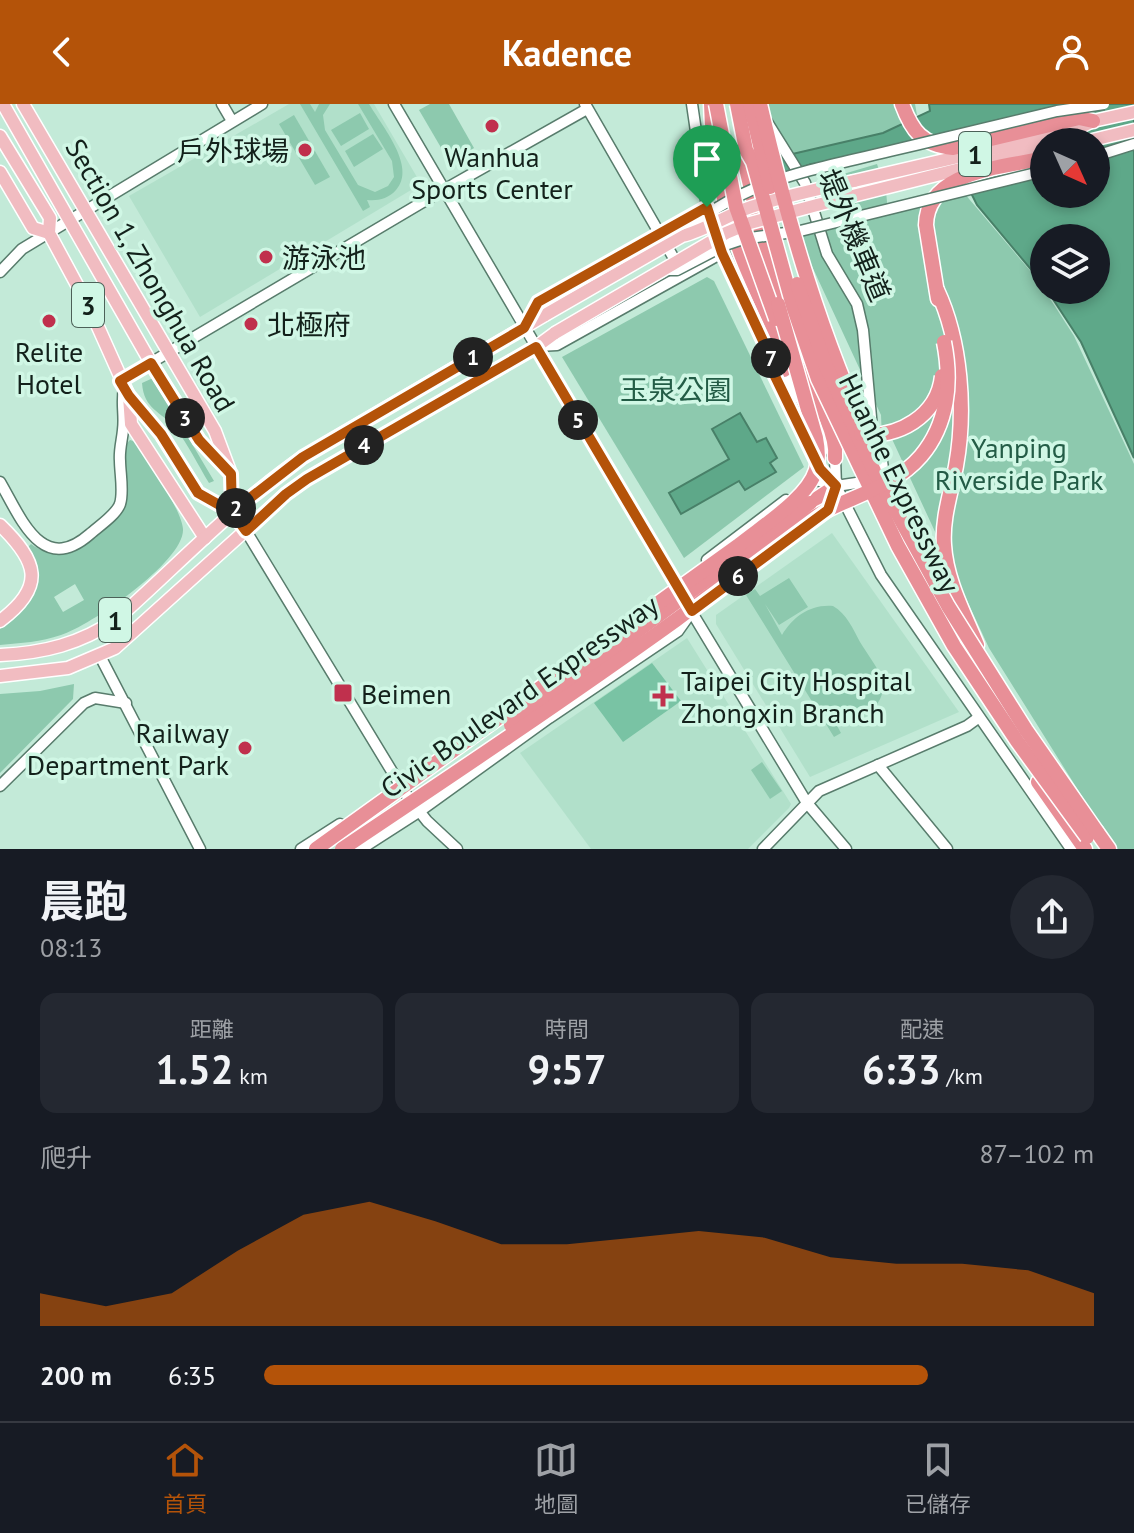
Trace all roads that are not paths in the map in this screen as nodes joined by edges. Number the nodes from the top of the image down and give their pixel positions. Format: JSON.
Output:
{"nodes":[{"id":1,"x":3,"y":104,"type":"edge"},
{"id":2,"x":23,"y":104,"type":"edge"},
{"id":3,"x":222,"y":104,"type":"edge"},
{"id":4,"x":262,"y":104,"type":"edge"},
{"id":5,"x":394,"y":104,"type":"edge"},
{"id":6,"x":692,"y":104,"type":"edge"},
{"id":7,"x":714,"y":104,"type":"edge"},
{"id":8,"x":737,"y":104,"type":"edge"},
{"id":9,"x":756,"y":104,"type":"edge"},
{"id":10,"x":902,"y":104,"type":"edge"},
{"id":11,"x":1104,"y":104,"type":"edge"},
{"id":12,"x":586,"y":106,"type":"edge"},
{"id":13,"x":1134,"y":112,"type":"edge"},
{"id":14,"x":232,"y":121,"type":"junction"},
{"id":15,"x":1093,"y":121,"type":"junction"},
{"id":16,"x":1134,"y":130,"type":"edge"},
{"id":17,"x":0,"y":136,"type":"edge"},
{"id":18,"x":1110,"y":136,"type":"edge"},
{"id":19,"x":1134,"y":144,"type":"edge"},
{"id":20,"x":746,"y":150,"type":"junction"},
{"id":21,"x":1030,"y":151,"type":"edge"},
{"id":22,"x":1110,"y":152,"type":"edge"},
{"id":23,"x":1030,"y":161,"type":"edge"},
{"id":24,"x":0,"y":172,"type":"edge"},
{"id":25,"x":1030,"y":174,"type":"edge"},
{"id":26,"x":444,"y":190,"type":"junction"},
{"id":27,"x":707,"y":207,"type":"junction"},
{"id":28,"x":85,"y":211,"type":"junction"},
{"id":29,"x":71,"y":219,"type":"junction"},
{"id":30,"x":659,"y":232,"type":"junction"},
{"id":31,"x":49,"y":233,"type":"junction"},
{"id":32,"x":682,"y":236,"type":"junction"},
{"id":33,"x":722,"y":253,"type":"junction"},
{"id":34,"x":665,"y":270,"type":"junction"},
{"id":35,"x":0,"y":272,"type":"edge"},
{"id":36,"x":683,"y":274,"type":"junction"},
{"id":37,"x":937,"y":290,"type":"junction"},
{"id":38,"x":525,"y":327,"type":"junction"},
{"id":39,"x":777,"y":337,"type":"junction"},
{"id":40,"x":944,"y":342,"type":"junction"},
{"id":41,"x":537,"y":346,"type":"junction"},
{"id":42,"x":168,"y":353,"type":"junction"},
{"id":43,"x":772,"y":360,"type":"junction"},
{"id":44,"x":151,"y":363,"type":"junction"},
{"id":45,"x":790,"y":369,"type":"junction"},
{"id":46,"x":124,"y":388,"type":"junction"},
{"id":47,"x":835,"y":458,"type":"junction"},
{"id":48,"x":231,"y":474,"type":"junction"},
{"id":49,"x":836,"y":486,"type":"junction"},
{"id":50,"x":1,"y":489,"type":"edge"},
{"id":51,"x":232,"y":512,"type":"junction"},
{"id":52,"x":0,"y":525,"type":"edge"},
{"id":53,"x":246,"y":531,"type":"junction"},
{"id":54,"x":205,"y":538,"type":"junction"},
{"id":55,"x":674,"y":583,"type":"junction"},
{"id":56,"x":692,"y":611,"type":"junction"},
{"id":57,"x":0,"y":621,"type":"edge"},
{"id":58,"x":582,"y":650,"type":"junction"},
{"id":59,"x":0,"y":655,"type":"edge"},
{"id":60,"x":100,"y":656,"type":"junction"},
{"id":61,"x":985,"y":664,"type":"junction"},
{"id":62,"x":0,"y":676,"type":"edge"},
{"id":63,"x":609,"y":679,"type":"junction"},
{"id":64,"x":126,"y":703,"type":"junction"},
{"id":65,"x":522,"y":716,"type":"junction"},
{"id":66,"x":978,"y":718,"type":"junction"},
{"id":67,"x":437,"y":758,"type":"junction"},
{"id":68,"x":878,"y":765,"type":"junction"},
{"id":69,"x":419,"y":776,"type":"junction"},
{"id":70,"x":462,"y":781,"type":"junction"},
{"id":71,"x":399,"y":783,"type":"junction"},
{"id":72,"x":0,"y":786,"type":"edge"},
{"id":73,"x":437,"y":786,"type":"junction"},
{"id":74,"x":807,"y":803,"type":"junction"},
{"id":75,"x":420,"y":811,"type":"junction"},
{"id":76,"x":400,"y":831,"type":"dead end"},
{"id":77,"x":364,"y":848,"type":"edge"},
{"id":78,"x":200,"y":849,"type":"edge"},
{"id":79,"x":301,"y":849,"type":"edge"},
{"id":80,"x":316,"y":849,"type":"edge"},
{"id":81,"x":342,"y":849,"type":"edge"},
{"id":82,"x":457,"y":849,"type":"edge"},
{"id":83,"x":763,"y":849,"type":"edge"},
{"id":84,"x":846,"y":849,"type":"edge"},
{"id":85,"x":947,"y":849,"type":"edge"},
{"id":86,"x":1071,"y":849,"type":"edge"},
{"id":87,"x":1085,"y":849,"type":"edge"},
{"id":88,"x":1095,"y":849,"type":"edge"},
{"id":89,"x":1109,"y":849,"type":"edge"}],
"edges":[{"from":1,"to":29,"type":"main road","name":"Section 1, Zhonghua Road","number":"3"},
{"from":2,"to":28,"type":"main road","name":"Section 1, Zhonghua Road","number":"3"},
{"from":3,"to":14,"type":"street"},
{"from":4,"to":14,"type":"street"},
{"from":5,"to":26,"type":"street"},
{"from":6,"to":27,"type":"street"},
{"from":7,"to":39,"type":"highway","bridge":true},
{"from":7,"to":45,"type":"highway","bridge":true},
{"from":8,"to":20,"type":"highway","name":"Huanhe Expressway","bridge":true},
{"from":9,"to":49,"type":"street","name":"堤外機車道"},
{"from":9,"to":61,"type":"highway","name":"Huanhe Expressway","bridge":true},
{"from":9,"to":87,"type":"highway","bridge":true},
{"from":10,"to":15,"type":"highway","bridge":true},
{"from":11,"to":32,"type":"street","bridge":true},
{"from":12,"to":26,"type":"street"},
{"from":12,"to":30,"type":"street"},
{"from":13,"to":15,"type":"main road","number":"1"},
{"from":14,"to":28,"type":"street"},
{"from":15,"to":32,"type":"main road","number":"1","bridge":true},
{"from":16,"to":18,"type":"main road"},
{"from":17,"to":31,"type":"main road","name":"Section 1, Zhonghua Road","number":"3"},
{"from":19,"to":22,"type":"street"},
{"from":20,"to":45,"type":"highway","bridge":true},
{"from":20,"to":88,"type":"highway","name":"Huanhe Expressway","bridge":true},
{"from":21,"to":34,"type":"main road","number":"1","bridge":true},
{"from":23,"to":37,"type":"highway","name":"Civic Boulevard Expressway"},
{"from":24,"to":31,"type":"main road","name":"Section 1, Zhonghua Road","number":"3"},
{"from":25,"to":34,"type":"street","bridge":true},
{"from":26,"to":38,"type":"street"},
{"from":26,"to":42,"type":"street"},
{"from":27,"to":30,"type":"street"},
{"from":27,"to":33,"type":"street"},
{"from":28,"to":29,"type":"street"},
{"from":28,"to":42,"type":"main road","name":"Section 1, Zhonghua Road","number":"3"},
{"from":29,"to":31,"type":"street"},
{"from":29,"to":44,"type":"main road","name":"Section 1, Zhonghua Road","number":"3"},
{"from":30,"to":36,"type":"street"},
{"from":30,"to":38,"type":"street"},
{"from":31,"to":35,"type":"street"},
{"from":31,"to":46,"type":"main road","name":"Section 1, Zhonghua Road","number":"3"},
{"from":32,"to":38,"type":"main road","number":"1","bridge":true},
{"from":33,"to":36,"type":"street"},
{"from":33,"to":43,"type":"street"},
{"from":34,"to":41,"type":"main road","number":"1","bridge":true},
{"from":36,"to":41,"type":"street"},
{"from":37,"to":40,"type":"highway","name":"Civic Boulevard Expressway"},
{"from":37,"to":61,"type":"highway","bridge":true},
{"from":38,"to":41,"type":"street"},
{"from":38,"to":51,"type":"main road","number":"1"},
{"from":39,"to":45,"type":"highway"},
{"from":39,"to":47,"type":"highway"},
{"from":40,"to":45,"type":"highway","bridge":true},
{"from":40,"to":73,"type":"highway","name":"Civic Boulevard Expressway","bridge":true},
{"from":41,"to":53,"type":"main road","number":"1"},
{"from":41,"to":55,"type":"street"},
{"from":42,"to":44,"type":"street"},
{"from":42,"to":48,"type":"main road","name":"Section 1, Zhonghua Road","number":"3"},
{"from":43,"to":45,"type":"street"},
{"from":43,"to":49,"type":"street"},
{"from":44,"to":46,"type":"street"},
{"from":44,"to":48,"type":"main road","name":"Section 1, Zhonghua Road","number":"3"},
{"from":45,"to":47,"type":"street"},
{"from":45,"to":69,"type":"highway","bridge":true},
{"from":46,"to":50,"type":"street"},
{"from":46,"to":51,"type":"main road","name":"Section 1, Zhonghua Road","number":"3"},
{"from":46,"to":54,"type":"main road"},
{"from":47,"to":49,"type":"street"},
{"from":48,"to":51,"type":"main road","name":"Section 1, Zhonghua Road","number":"3"},
{"from":49,"to":55,"type":"street"},
{"from":49,"to":56,"type":"street"},
{"from":49,"to":65,"type":"highway","bridge":true},
{"from":49,"to":66,"type":"street"},
{"from":51,"to":53,"type":"main road","name":"Section 1, Zhonghua Road","number":"3"},
{"from":51,"to":54,"type":"main road","number":"1"},
{"from":52,"to":57,"type":"main road"},
{"from":53,"to":60,"type":"main road","number":"1"},
{"from":53,"to":71,"type":"street"},
{"from":54,"to":59,"type":"main road","number":"1"},
{"from":55,"to":56,"type":"street"},
{"from":55,"to":58,"type":"street"},
{"from":56,"to":63,"type":"street"},
{"from":56,"to":74,"type":"street"},
{"from":58,"to":63,"type":"street"},
{"from":58,"to":67,"type":"street"},
{"from":60,"to":62,"type":"main road","number":"1"},
{"from":60,"to":64,"type":"street"},
{"from":61,"to":89,"type":"highway","name":"Huanhe Expressway","bridge":true},
{"from":63,"to":70,"type":"street"},
{"from":64,"to":72,"type":"street"},
{"from":64,"to":78,"type":"street"},
{"from":65,"to":69,"type":"highway","bridge":true},
{"from":65,"to":73,"type":"highway","bridge":true},
{"from":66,"to":68,"type":"street"},
{"from":66,"to":86,"type":"street"},
{"from":67,"to":70,"type":"street"},
{"from":67,"to":71,"type":"street"},
{"from":68,"to":74,"type":"street"},
{"from":68,"to":85,"type":"street"},
{"from":69,"to":80,"type":"highway","name":"Civic Boulevard Expressway","bridge":true},
{"from":70,"to":75,"type":"street"},
{"from":71,"to":75,"type":"street"},
{"from":71,"to":79,"type":"street"},
{"from":73,"to":81,"type":"highway","name":"Civic Boulevard Expressway","bridge":true},
{"from":74,"to":83,"type":"street"},
{"from":74,"to":84,"type":"street"},
{"from":75,"to":77,"type":"street"},
{"from":75,"to":82,"type":"street"},
{"from":76,"to":77,"type":"street"}]}
